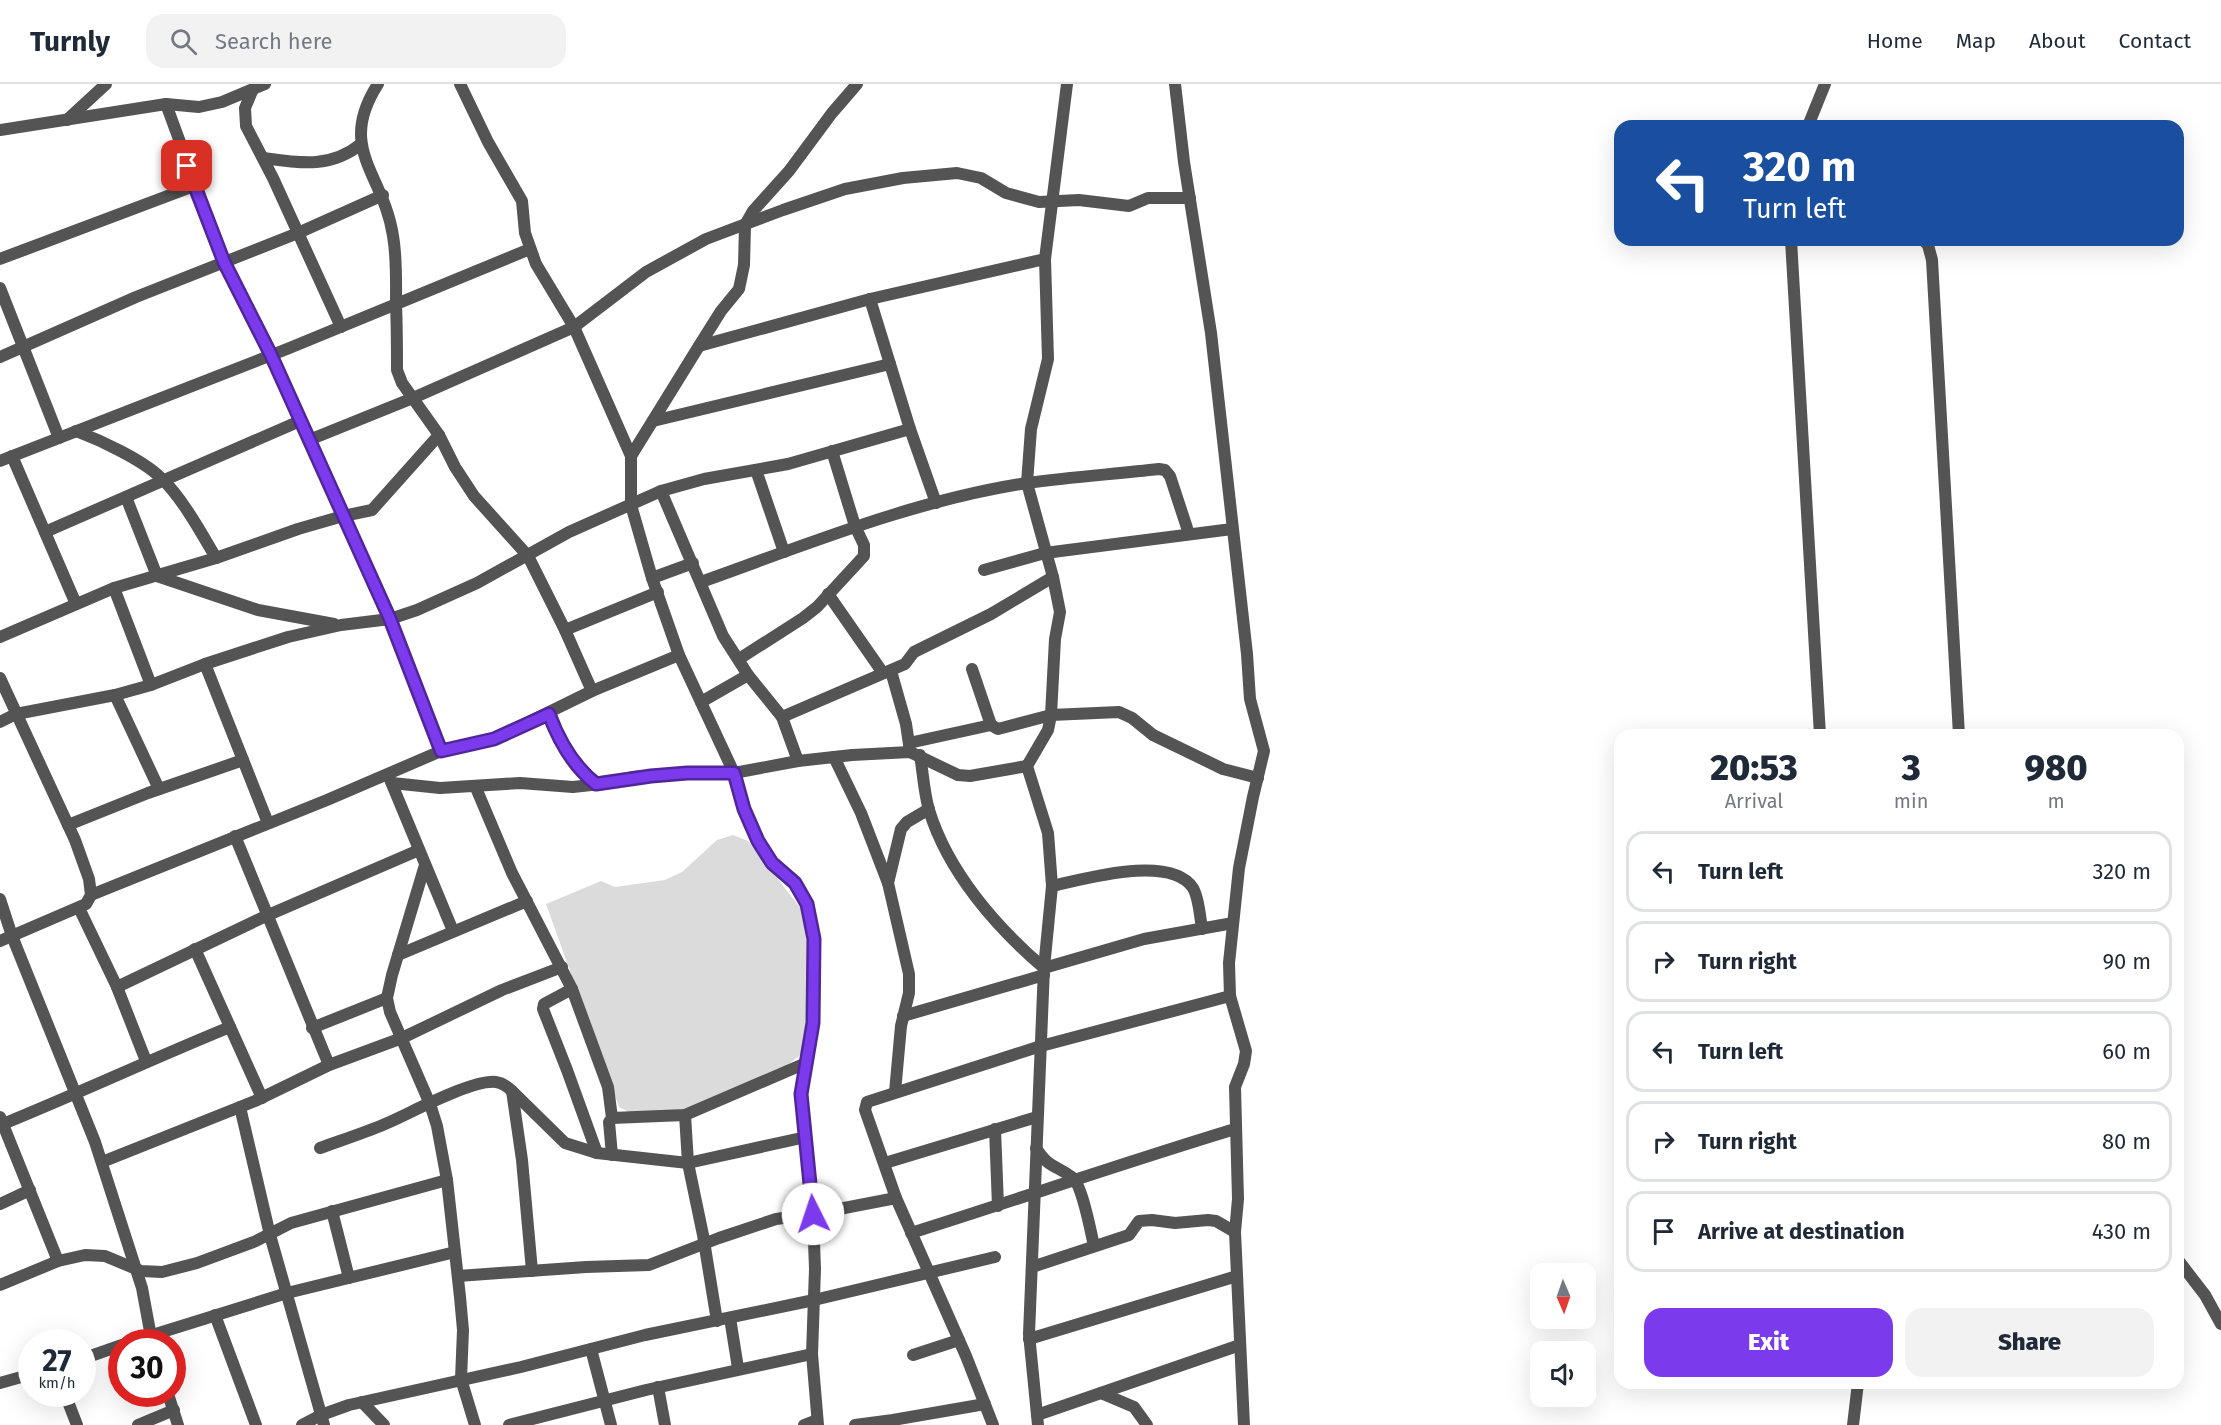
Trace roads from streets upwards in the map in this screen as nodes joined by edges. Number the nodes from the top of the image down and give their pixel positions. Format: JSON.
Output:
{"nodes":[{"id":1,"x":106,"y":84,"type":"edge"},
{"id":2,"x":378,"y":84,"type":"edge"},
{"id":3,"x":460,"y":84,"type":"edge"},
{"id":4,"x":857,"y":84,"type":"edge"},
{"id":5,"x":1067,"y":84,"type":"edge"},
{"id":6,"x":1175,"y":84,"type":"edge"},
{"id":7,"x":1825,"y":84,"type":"edge"},
{"id":8,"x":259,"y":87,"type":"edge"},
{"id":9,"x":166,"y":104,"type":"junction"},
{"id":10,"x":67,"y":120,"type":"junction"},
{"id":11,"x":1810,"y":120,"type":"edge"},
{"id":12,"x":0,"y":130,"type":"edge"},
{"id":13,"x":361,"y":144,"type":"junction"},
{"id":14,"x":263,"y":158,"type":"junction"},
{"id":15,"x":194,"y":186,"type":"junction"},
{"id":16,"x":383,"y":195,"type":"junction"},
{"id":17,"x":1190,"y":198,"type":"junction"},
{"id":18,"x":1054,"y":200,"type":"junction"},
{"id":19,"x":745,"y":225,"type":"junction"},
{"id":20,"x":298,"y":233,"type":"junction"},
{"id":21,"x":1791,"y":246,"type":"edge"},
{"id":22,"x":1928,"y":246,"type":"edge"},
{"id":23,"x":530,"y":249,"type":"junction"},
{"id":24,"x":1045,"y":259,"type":"junction"},
{"id":25,"x":0,"y":260,"type":"edge"},
{"id":26,"x":224,"y":262,"type":"junction"},
{"id":27,"x":0,"y":288,"type":"edge"},
{"id":28,"x":870,"y":299,"type":"junction"},
{"id":29,"x":396,"y":304,"type":"junction"},
{"id":30,"x":341,"y":327,"type":"junction"},
{"id":31,"x":574,"y":327,"type":"junction"},
{"id":32,"x":699,"y":346,"type":"junction"},
{"id":33,"x":24,"y":347,"type":"junction"},
{"id":34,"x":271,"y":355,"type":"junction"},
{"id":35,"x":0,"y":357,"type":"edge"},
{"id":36,"x":890,"y":364,"type":"junction"},
{"id":37,"x":413,"y":398,"type":"junction"},
{"id":38,"x":300,"y":421,"type":"junction"},
{"id":39,"x":653,"y":421,"type":"junction"},
{"id":40,"x":910,"y":429,"type":"junction"},
{"id":41,"x":76,"y":431,"type":"junction"},
{"id":42,"x":439,"y":435,"type":"junction"},
{"id":43,"x":59,"y":438,"type":"junction"},
{"id":44,"x":309,"y":440,"type":"junction"},
{"id":45,"x":832,"y":451,"type":"junction"},
{"id":46,"x":12,"y":456,"type":"junction"},
{"id":47,"x":632,"y":456,"type":"junction"},
{"id":48,"x":0,"y":461,"type":"edge"},
{"id":49,"x":756,"y":470,"type":"junction"},
{"id":50,"x":163,"y":479,"type":"junction"},
{"id":51,"x":1027,"y":483,"type":"junction"},
{"id":52,"x":661,"y":491,"type":"junction"},
{"id":53,"x":126,"y":497,"type":"junction"},
{"id":54,"x":936,"y":503,"type":"junction"},
{"id":55,"x":630,"y":505,"type":"junction"},
{"id":56,"x":343,"y":516,"type":"junction"},
{"id":57,"x":855,"y":526,"type":"junction"},
{"id":58,"x":1232,"y":529,"type":"junction"},
{"id":59,"x":45,"y":532,"type":"junction"},
{"id":60,"x":1189,"y":534,"type":"junction"},
{"id":61,"x":784,"y":552,"type":"junction"},
{"id":62,"x":1045,"y":553,"type":"junction"},
{"id":63,"x":528,"y":556,"type":"junction"},
{"id":64,"x":216,"y":558,"type":"junction"},
{"id":65,"x":693,"y":563,"type":"junction"},
{"id":66,"x":984,"y":570,"type":"dead end"},
{"id":67,"x":157,"y":576,"type":"junction"},
{"id":68,"x":1053,"y":577,"type":"junction"},
{"id":69,"x":652,"y":578,"type":"junction"},
{"id":70,"x":701,"y":582,"type":"junction"},
{"id":71,"x":114,"y":588,"type":"junction"},
{"id":72,"x":658,"y":592,"type":"junction"},
{"id":73,"x":828,"y":594,"type":"junction"},
{"id":74,"x":76,"y":604,"type":"junction"},
{"id":75,"x":390,"y":619,"type":"junction"},
{"id":76,"x":341,"y":625,"type":"junction"},
{"id":77,"x":565,"y":630,"type":"junction"},
{"id":78,"x":0,"y":637,"type":"edge"},
{"id":79,"x":679,"y":655,"type":"junction"},
{"id":80,"x":739,"y":659,"type":"junction"},
{"id":81,"x":205,"y":664,"type":"junction"},
{"id":82,"x":972,"y":669,"type":"dead end"},
{"id":83,"x":887,"y":672,"type":"junction"},
{"id":84,"x":748,"y":675,"type":"junction"},
{"id":85,"x":0,"y":678,"type":"edge"},
{"id":86,"x":151,"y":686,"type":"junction"},
{"id":87,"x":592,"y":691,"type":"junction"},
{"id":88,"x":115,"y":695,"type":"junction"},
{"id":89,"x":701,"y":702,"type":"junction"},
{"id":90,"x":16,"y":714,"type":"junction"},
{"id":91,"x":549,"y":714,"type":"junction"},
{"id":92,"x":1051,"y":715,"type":"junction"},
{"id":93,"x":782,"y":717,"type":"junction"},
{"id":94,"x":0,"y":722,"type":"edge"},
{"id":95,"x":991,"y":725,"type":"junction"},
{"id":96,"x":1820,"y":729,"type":"edge"},
{"id":97,"x":1959,"y":729,"type":"edge"},
{"id":98,"x":913,"y":750,"type":"junction"},
{"id":99,"x":441,"y":751,"type":"junction"},
{"id":100,"x":834,"y":757,"type":"junction"},
{"id":101,"x":243,"y":760,"type":"junction"},
{"id":102,"x":798,"y":761,"type":"junction"},
{"id":103,"x":1027,"y":766,"type":"junction"},
{"id":104,"x":734,"y":773,"type":"junction"},
{"id":105,"x":1258,"y":778,"type":"junction"},
{"id":106,"x":390,"y":779,"type":"junction"},
{"id":107,"x":596,"y":784,"type":"junction"},
{"id":108,"x":476,"y":788,"type":"junction"},
{"id":109,"x":159,"y":789,"type":"junction"},
{"id":110,"x":929,"y":809,"type":"junction"},
{"id":111,"x":268,"y":823,"type":"junction"},
{"id":112,"x":68,"y":825,"type":"junction"},
{"id":113,"x":235,"y":836,"type":"junction"},
{"id":114,"x":419,"y":850,"type":"junction"},
{"id":115,"x":425,"y":865,"type":"junction"},
{"id":116,"x":888,"y":882,"type":"junction"},
{"id":117,"x":1052,"y":886,"type":"junction"},
{"id":118,"x":91,"y":895,"type":"junction"},
{"id":119,"x":0,"y":899,"type":"edge"},
{"id":120,"x":527,"y":901,"type":"junction"},
{"id":121,"x":79,"y":908,"type":"junction"},
{"id":122,"x":266,"y":916,"type":"junction"},
{"id":123,"x":1233,"y":923,"type":"junction"},
{"id":124,"x":1202,"y":928,"type":"junction"},
{"id":125,"x":453,"y":931,"type":"junction"},
{"id":126,"x":6,"y":938,"type":"edge"},
{"id":127,"x":195,"y":949,"type":"junction"},
{"id":128,"x":398,"y":956,"type":"junction"},
{"id":129,"x":562,"y":967,"type":"junction"},
{"id":130,"x":1044,"y":971,"type":"junction"},
{"id":131,"x":117,"y":987,"type":"junction"},
{"id":132,"x":572,"y":989,"type":"junction"},
{"id":133,"x":1230,"y":996,"type":"junction"},
{"id":134,"x":387,"y":998,"type":"junction"},
{"id":135,"x":903,"y":1016,"type":"junction"},
{"id":136,"x":230,"y":1027,"type":"junction"},
{"id":137,"x":312,"y":1028,"type":"junction"},
{"id":138,"x":402,"y":1038,"type":"junction"},
{"id":139,"x":1041,"y":1046,"type":"junction"},
{"id":140,"x":146,"y":1061,"type":"junction"},
{"id":141,"x":806,"y":1063,"type":"junction"},
{"id":142,"x":329,"y":1065,"type":"junction"},
{"id":143,"x":512,"y":1091,"type":"junction"},
{"id":144,"x":895,"y":1092,"type":"junction"},
{"id":145,"x":75,"y":1095,"type":"junction"},
{"id":146,"x":262,"y":1098,"type":"junction"},
{"id":147,"x":430,"y":1104,"type":"junction"},
{"id":148,"x":240,"y":1107,"type":"junction"},
{"id":149,"x":685,"y":1115,"type":"junction"},
{"id":150,"x":1037,"y":1117,"type":"junction"},
{"id":151,"x":612,"y":1118,"type":"junction"},
{"id":152,"x":2,"y":1120,"type":"edge"},
{"id":153,"x":995,"y":1130,"type":"junction"},
{"id":154,"x":1234,"y":1130,"type":"junction"},
{"id":155,"x":806,"y":1137,"type":"junction"},
{"id":156,"x":320,"y":1148,"type":"dead end"},
{"id":157,"x":1036,"y":1148,"type":"junction"},
{"id":158,"x":597,"y":1153,"type":"junction"},
{"id":159,"x":612,"y":1155,"type":"junction"},
{"id":160,"x":102,"y":1162,"type":"junction"},
{"id":161,"x":688,"y":1162,"type":"junction"},
{"id":162,"x":885,"y":1162,"type":"junction"},
{"id":163,"x":1075,"y":1179,"type":"junction"},
{"id":164,"x":447,"y":1180,"type":"junction"},
{"id":165,"x":30,"y":1190,"type":"junction"},
{"id":166,"x":1035,"y":1194,"type":"junction"},
{"id":167,"x":896,"y":1198,"type":"junction"},
{"id":168,"x":0,"y":1204,"type":"edge"},
{"id":169,"x":998,"y":1206,"type":"junction"},
{"id":170,"x":332,"y":1211,"type":"junction"},
{"id":171,"x":813,"y":1214,"type":"junction"},
{"id":172,"x":1235,"y":1232,"type":"junction"},
{"id":173,"x":911,"y":1233,"type":"junction"},
{"id":174,"x":270,"y":1235,"type":"junction"},
{"id":175,"x":704,"y":1243,"type":"junction"},
{"id":176,"x":1094,"y":1246,"type":"junction"},
{"id":177,"x":455,"y":1252,"type":"junction"},
{"id":178,"x":995,"y":1257,"type":"dead end"},
{"id":179,"x":58,"y":1261,"type":"junction"},
{"id":180,"x":1032,"y":1267,"type":"junction"},
{"id":181,"x":135,"y":1268,"type":"junction"},
{"id":182,"x":2184,"y":1268,"type":"edge"},
{"id":183,"x":532,"y":1271,"type":"junction"},
{"id":184,"x":928,"y":1272,"type":"junction"},
{"id":185,"x":458,"y":1276,"type":"junction"},
{"id":186,"x":1237,"y":1276,"type":"junction"},
{"id":187,"x":349,"y":1278,"type":"junction"},
{"id":188,"x":0,"y":1285,"type":"edge"},
{"id":189,"x":287,"y":1293,"type":"junction"},
{"id":190,"x":814,"y":1300,"type":"junction"},
{"id":191,"x":215,"y":1316,"type":"junction"},
{"id":192,"x":723,"y":1319,"type":"junction"},
{"id":193,"x":2221,"y":1324,"type":"edge"},
{"id":194,"x":149,"y":1329,"type":"edge"},
{"id":195,"x":179,"y":1329,"type":"edge"},
{"id":196,"x":1029,"y":1339,"type":"junction"},
{"id":197,"x":959,"y":1340,"type":"junction"},
{"id":198,"x":1240,"y":1345,"type":"junction"},
{"id":199,"x":591,"y":1349,"type":"junction"},
{"id":200,"x":812,"y":1354,"type":"junction"},
{"id":201,"x":913,"y":1355,"type":"dead end"},
{"id":202,"x":738,"y":1368,"type":"junction"},
{"id":203,"x":18,"y":1378,"type":"edge"},
{"id":204,"x":461,"y":1379,"type":"junction"},
{"id":205,"x":0,"y":1383,"type":"edge"},
{"id":206,"x":658,"y":1387,"type":"junction"},
{"id":207,"x":1857,"y":1389,"type":"edge"},
{"id":208,"x":1101,"y":1393,"type":"junction"},
{"id":209,"x":603,"y":1401,"type":"junction"},
{"id":210,"x":362,"y":1402,"type":"junction"},
{"id":211,"x":986,"y":1404,"type":"junction"},
{"id":212,"x":70,"y":1407,"type":"edge"},
{"id":213,"x":173,"y":1407,"type":"edge"},
{"id":214,"x":174,"y":1410,"type":"junction"},
{"id":215,"x":322,"y":1420,"type":"edge"},
{"id":216,"x":1037,"y":1420,"type":"edge"},
{"id":217,"x":532,"y":1422,"type":"edge"},
{"id":218,"x":817,"y":1423,"type":"edge"},
{"id":219,"x":894,"y":1423,"type":"edge"},
{"id":220,"x":77,"y":1425,"type":"edge"},
{"id":221,"x":138,"y":1425,"type":"edge"},
{"id":222,"x":178,"y":1425,"type":"edge"},
{"id":223,"x":256,"y":1425,"type":"edge"},
{"id":224,"x":302,"y":1425,"type":"edge"},
{"id":225,"x":384,"y":1425,"type":"edge"},
{"id":226,"x":475,"y":1425,"type":"edge"},
{"id":227,"x":509,"y":1425,"type":"edge"},
{"id":228,"x":611,"y":1425,"type":"edge"},
{"id":229,"x":665,"y":1425,"type":"edge"},
{"id":230,"x":804,"y":1425,"type":"edge"},
{"id":231,"x":855,"y":1425,"type":"edge"},
{"id":232,"x":993,"y":1425,"type":"edge"},
{"id":233,"x":1147,"y":1425,"type":"edge"},
{"id":234,"x":1244,"y":1425,"type":"edge"},
{"id":235,"x":1853,"y":1425,"type":"edge"}],
"edges":[{"from":1,"to":10,"type":"street"},
{"from":2,"to":13,"type":"street"},
{"from":3,"to":23,"type":"street"},
{"from":4,"to":19,"type":"street"},
{"from":5,"to":18,"type":"street"},
{"from":6,"to":17,"type":"street"},
{"from":7,"to":11,"type":"street"},
{"from":8,"to":9,"type":"street"},
{"from":8,"to":14,"type":"street"},
{"from":9,"to":10,"type":"street"},
{"from":9,"to":15,"type":"street"},
{"from":10,"to":12,"type":"street"},
{"from":13,"to":14,"type":"street"},
{"from":13,"to":16,"type":"street"},
{"from":14,"to":20,"type":"street"},
{"from":15,"to":25,"type":"street"},
{"from":15,"to":26,"type":"street"},
{"from":16,"to":20,"type":"street"},
{"from":16,"to":29,"type":"street"},
{"from":17,"to":18,"type":"street"},
{"from":17,"to":58,"type":"street"},
{"from":18,"to":19,"type":"street"},
{"from":18,"to":24,"type":"street"},
{"from":19,"to":31,"type":"street"},
{"from":19,"to":32,"type":"street"},
{"from":20,"to":26,"type":"street"},
{"from":20,"to":30,"type":"street"},
{"from":21,"to":96,"type":"street"},
{"from":22,"to":97,"type":"street"},
{"from":23,"to":29,"type":"street"},
{"from":23,"to":31,"type":"street"},
{"from":24,"to":28,"type":"street"},
{"from":24,"to":51,"type":"street"},
{"from":26,"to":33,"type":"street"},
{"from":26,"to":34,"type":"street"},
{"from":27,"to":33,"type":"street"},
{"from":28,"to":32,"type":"street"},
{"from":28,"to":36,"type":"street"},
{"from":29,"to":30,"type":"street"},
{"from":29,"to":37,"type":"street"},
{"from":30,"to":34,"type":"street"},
{"from":31,"to":37,"type":"street"},
{"from":31,"to":47,"type":"street"},
{"from":32,"to":39,"type":"street"},
{"from":33,"to":35,"type":"street"},
{"from":33,"to":43,"type":"street"},
{"from":34,"to":38,"type":"street"},
{"from":34,"to":41,"type":"street"},
{"from":36,"to":39,"type":"street"},
{"from":36,"to":40,"type":"street"},
{"from":37,"to":42,"type":"street"},
{"from":37,"to":44,"type":"street"},
{"from":38,"to":44,"type":"street"},
{"from":38,"to":50,"type":"street"},
{"from":39,"to":47,"type":"street"},
{"from":40,"to":45,"type":"street"},
{"from":40,"to":54,"type":"street"},
{"from":41,"to":43,"type":"street"},
{"from":41,"to":50,"type":"street"},
{"from":42,"to":56,"type":"street"},
{"from":42,"to":63,"type":"street"},
{"from":43,"to":46,"type":"street"},
{"from":44,"to":56,"type":"street"},
{"from":45,"to":49,"type":"street"},
{"from":45,"to":57,"type":"street"},
{"from":46,"to":48,"type":"street"},
{"from":46,"to":59,"type":"street"},
{"from":47,"to":55,"type":"street"},
{"from":49,"to":52,"type":"street"},
{"from":49,"to":61,"type":"street"},
{"from":50,"to":53,"type":"street"},
{"from":50,"to":64,"type":"street"},
{"from":51,"to":54,"type":"street"},
{"from":51,"to":60,"type":"street"},
{"from":51,"to":62,"type":"street"},
{"from":52,"to":55,"type":"street"},
{"from":52,"to":65,"type":"street"},
{"from":53,"to":59,"type":"street"},
{"from":53,"to":67,"type":"street"},
{"from":54,"to":57,"type":"street"},
{"from":55,"to":63,"type":"street"},
{"from":55,"to":69,"type":"street"},
{"from":56,"to":64,"type":"street"},
{"from":56,"to":75,"type":"street"},
{"from":57,"to":61,"type":"street"},
{"from":57,"to":73,"type":"street"},
{"from":58,"to":60,"type":"street"},
{"from":58,"to":105,"type":"street"},
{"from":59,"to":74,"type":"street"},
{"from":60,"to":62,"type":"street"},
{"from":61,"to":70,"type":"street"},
{"from":62,"to":66,"type":"street"},
{"from":62,"to":68,"type":"street"},
{"from":63,"to":75,"type":"street"},
{"from":63,"to":77,"type":"street"},
{"from":64,"to":67,"type":"street"},
{"from":65,"to":69,"type":"street"},
{"from":65,"to":70,"type":"street"},
{"from":67,"to":71,"type":"street"},
{"from":67,"to":76,"type":"street"},
{"from":68,"to":83,"type":"street"},
{"from":68,"to":92,"type":"street"},
{"from":69,"to":72,"type":"street"},
{"from":70,"to":80,"type":"street"},
{"from":71,"to":74,"type":"street"},
{"from":71,"to":86,"type":"street"},
{"from":72,"to":77,"type":"street"},
{"from":72,"to":79,"type":"street"},
{"from":73,"to":80,"type":"street"},
{"from":73,"to":83,"type":"street"},
{"from":74,"to":78,"type":"street"},
{"from":75,"to":76,"type":"street"},
{"from":75,"to":99,"type":"street"},
{"from":76,"to":81,"type":"street"},
{"from":77,"to":87,"type":"street"},
{"from":79,"to":87,"type":"street"},
{"from":79,"to":89,"type":"street"},
{"from":80,"to":84,"type":"street"},
{"from":81,"to":86,"type":"street"},
{"from":81,"to":101,"type":"street"},
{"from":82,"to":95,"type":"street"},
{"from":83,"to":93,"type":"street"},
{"from":83,"to":98,"type":"street"},
{"from":84,"to":89,"type":"street"},
{"from":84,"to":93,"type":"street"},
{"from":85,"to":90,"type":"street"},
{"from":86,"to":88,"type":"street"},
{"from":87,"to":91,"type":"street"},
{"from":88,"to":90,"type":"street"},
{"from":88,"to":109,"type":"street"},
{"from":89,"to":104,"type":"street"},
{"from":90,"to":94,"type":"street"},
{"from":90,"to":112,"type":"street"},
{"from":91,"to":99,"type":"street"},
{"from":91,"to":107,"type":"street"},
{"from":92,"to":95,"type":"street"},
{"from":92,"to":103,"type":"street"},
{"from":92,"to":105,"type":"street"},
{"from":93,"to":102,"type":"street"},
{"from":95,"to":98,"type":"street"},
{"from":98,"to":100,"type":"street"},
{"from":98,"to":103,"type":"street"},
{"from":98,"to":110,"type":"street"},
{"from":99,"to":106,"type":"street"},
{"from":100,"to":102,"type":"street"},
{"from":100,"to":116,"type":"street"},
{"from":101,"to":109,"type":"street"},
{"from":101,"to":111,"type":"street"},
{"from":102,"to":104,"type":"street"},
{"from":103,"to":117,"type":"street"},
{"from":104,"to":107,"type":"street"},
{"from":104,"to":141,"type":"street"},
{"from":105,"to":123,"type":"street"},
{"from":106,"to":108,"type":"street"},
{"from":106,"to":111,"type":"street"},
{"from":106,"to":114,"type":"street"},
{"from":107,"to":108,"type":"street"},
{"from":108,"to":120,"type":"street"},
{"from":109,"to":112,"type":"street"},
{"from":110,"to":116,"type":"street"},
{"from":110,"to":130,"type":"street"},
{"from":111,"to":113,"type":"street"},
{"from":112,"to":118,"type":"street"},
{"from":113,"to":118,"type":"street"},
{"from":113,"to":122,"type":"street"},
{"from":114,"to":115,"type":"street"},
{"from":114,"to":122,"type":"street"},
{"from":115,"to":125,"type":"street"},
{"from":115,"to":128,"type":"street"},
{"from":116,"to":135,"type":"street"},
{"from":117,"to":124,"type":"street"},
{"from":117,"to":130,"type":"street"},
{"from":118,"to":121,"type":"street"},
{"from":119,"to":126,"type":"street"},
{"from":120,"to":125,"type":"street"},
{"from":120,"to":129,"type":"street"},
{"from":121,"to":126,"type":"street"},
{"from":121,"to":131,"type":"street"},
{"from":122,"to":127,"type":"street"},
{"from":122,"to":137,"type":"street"},
{"from":123,"to":124,"type":"street"},
{"from":123,"to":133,"type":"street"},
{"from":124,"to":130,"type":"street"},
{"from":125,"to":128,"type":"street"},
{"from":126,"to":145,"type":"street"},
{"from":127,"to":131,"type":"street"},
{"from":127,"to":136,"type":"street"},
{"from":128,"to":134,"type":"street"},
{"from":129,"to":132,"type":"street"},
{"from":129,"to":138,"type":"street"},
{"from":130,"to":135,"type":"street"},
{"from":130,"to":139,"type":"street"},
{"from":131,"to":140,"type":"street"},
{"from":132,"to":151,"type":"street"},
{"from":132,"to":158,"type":"street"},
{"from":133,"to":139,"type":"street"},
{"from":133,"to":154,"type":"street"},
{"from":134,"to":137,"type":"street"},
{"from":134,"to":138,"type":"street"},
{"from":135,"to":144,"type":"street"},
{"from":136,"to":140,"type":"street"},
{"from":136,"to":146,"type":"street"},
{"from":137,"to":142,"type":"street"},
{"from":138,"to":142,"type":"street"},
{"from":138,"to":147,"type":"street"},
{"from":139,"to":144,"type":"street"},
{"from":139,"to":150,"type":"street"},
{"from":140,"to":145,"type":"street"},
{"from":141,"to":149,"type":"street"},
{"from":141,"to":155,"type":"street"},
{"from":142,"to":146,"type":"street"},
{"from":143,"to":147,"type":"street"},
{"from":143,"to":158,"type":"street"},
{"from":143,"to":183,"type":"street"},
{"from":144,"to":162,"type":"street"},
{"from":145,"to":152,"type":"street"},
{"from":145,"to":160,"type":"street"},
{"from":146,"to":148,"type":"street"},
{"from":147,"to":156,"type":"street"},
{"from":147,"to":164,"type":"street"},
{"from":148,"to":160,"type":"street"},
{"from":148,"to":174,"type":"street"},
{"from":149,"to":151,"type":"street"},
{"from":149,"to":161,"type":"street"},
{"from":150,"to":153,"type":"street"},
{"from":150,"to":157,"type":"street"},
{"from":151,"to":159,"type":"street"},
{"from":152,"to":165,"type":"street"},
{"from":153,"to":162,"type":"street"},
{"from":153,"to":169,"type":"street"},
{"from":154,"to":163,"type":"street"},
{"from":154,"to":172,"type":"street"},
{"from":155,"to":161,"type":"street"},
{"from":155,"to":171,"type":"street"},
{"from":157,"to":163,"type":"street"},
{"from":157,"to":166,"type":"street"},
{"from":158,"to":159,"type":"street"},
{"from":159,"to":161,"type":"street"},
{"from":160,"to":181,"type":"street"},
{"from":161,"to":175,"type":"street"},
{"from":162,"to":167,"type":"street"},
{"from":163,"to":166,"type":"street"},
{"from":163,"to":176,"type":"street"},
{"from":164,"to":170,"type":"street"},
{"from":164,"to":177,"type":"street"},
{"from":165,"to":168,"type":"street"},
{"from":165,"to":179,"type":"street"},
{"from":166,"to":169,"type":"street"},
{"from":166,"to":180,"type":"street"},
{"from":167,"to":171,"type":"street"},
{"from":167,"to":173,"type":"street"},
{"from":169,"to":173,"type":"street"},
{"from":170,"to":174,"type":"street"},
{"from":170,"to":187,"type":"street"},
{"from":171,"to":175,"type":"street"},
{"from":171,"to":190,"type":"street"},
{"from":172,"to":176,"type":"street"},
{"from":172,"to":186,"type":"street"},
{"from":173,"to":184,"type":"street"},
{"from":174,"to":181,"type":"street"},
{"from":174,"to":189,"type":"street"},
{"from":175,"to":183,"type":"street"},
{"from":175,"to":192,"type":"street"},
{"from":176,"to":180,"type":"street"},
{"from":177,"to":185,"type":"street"},
{"from":177,"to":187,"type":"street"},
{"from":178,"to":184,"type":"street"},
{"from":179,"to":181,"type":"street"},
{"from":179,"to":188,"type":"street"},
{"from":180,"to":196,"type":"street"},
{"from":181,"to":194,"type":"street"},
{"from":182,"to":193,"type":"street"},
{"from":183,"to":185,"type":"street"},
{"from":184,"to":190,"type":"street"},
{"from":184,"to":197,"type":"street"},
{"from":185,"to":204,"type":"street"},
{"from":186,"to":196,"type":"street"},
{"from":186,"to":198,"type":"street"},
{"from":187,"to":189,"type":"street"},
{"from":189,"to":191,"type":"street"},
{"from":189,"to":215,"type":"street"},
{"from":190,"to":192,"type":"street"},
{"from":190,"to":200,"type":"street"},
{"from":191,"to":195,"type":"street"},
{"from":191,"to":223,"type":"street"},
{"from":192,"to":199,"type":"street"},
{"from":192,"to":202,"type":"street"},
{"from":196,"to":216,"type":"street"},
{"from":197,"to":201,"type":"street"},
{"from":197,"to":211,"type":"street"},
{"from":198,"to":208,"type":"street"},
{"from":198,"to":234,"type":"street"},
{"from":199,"to":204,"type":"street"},
{"from":199,"to":209,"type":"street"},
{"from":200,"to":202,"type":"street"},
{"from":200,"to":218,"type":"street"},
{"from":202,"to":206,"type":"street"},
{"from":203,"to":205,"type":"street"},
{"from":204,"to":210,"type":"street"},
{"from":204,"to":226,"type":"street"},
{"from":206,"to":209,"type":"street"},
{"from":206,"to":229,"type":"street"},
{"from":207,"to":235,"type":"street"},
{"from":208,"to":216,"type":"street"},
{"from":208,"to":233,"type":"street"},
{"from":209,"to":217,"type":"street"},
{"from":209,"to":228,"type":"street"},
{"from":210,"to":215,"type":"street"},
{"from":210,"to":225,"type":"street"},
{"from":211,"to":219,"type":"street"},
{"from":211,"to":232,"type":"street"},
{"from":212,"to":220,"type":"street"},
{"from":213,"to":214,"type":"street"},
{"from":214,"to":221,"type":"street"},
{"from":214,"to":222,"type":"street"},
{"from":215,"to":224,"type":"street"},
{"from":217,"to":227,"type":"street"},
{"from":218,"to":230,"type":"street"},
{"from":219,"to":231,"type":"street"}]}
